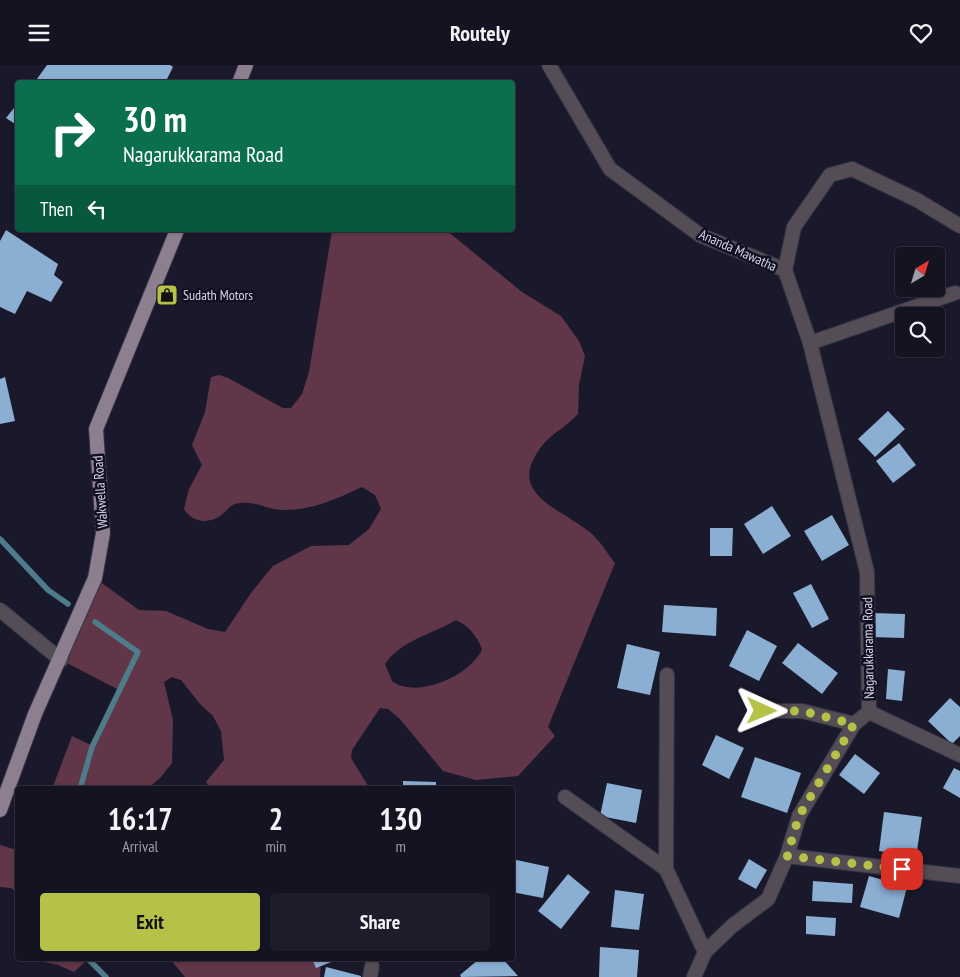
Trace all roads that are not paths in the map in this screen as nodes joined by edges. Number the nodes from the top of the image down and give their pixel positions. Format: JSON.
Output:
{"nodes":[{"id":1,"x":246,"y":65,"type":"edge"},
{"id":2,"x":549,"y":65,"type":"edge"},
{"id":3,"x":240,"y":80,"type":"edge"},
{"id":4,"x":960,"y":226,"type":"edge"},
{"id":5,"x":176,"y":232,"type":"edge"},
{"id":6,"x":785,"y":270,"type":"junction"},
{"id":7,"x":955,"y":293,"type":"dead end"},
{"id":8,"x":810,"y":343,"type":"junction"},
{"id":9,"x":0,"y":610,"type":"edge"},
{"id":10,"x":60,"y":660,"type":"junction"},
{"id":11,"x":667,"y":675,"type":"dead end"},
{"id":12,"x":762,"y":711,"type":"dead end"},
{"id":13,"x":869,"y":711,"type":"junction"},
{"id":14,"x":854,"y":724,"type":"junction"},
{"id":15,"x":960,"y":755,"type":"edge"},
{"id":16,"x":565,"y":797,"type":"dead end"},
{"id":17,"x":0,"y":810,"type":"edge"},
{"id":18,"x":787,"y":856,"type":"junction"},
{"id":19,"x":666,"y":869,"type":"junction"},
{"id":20,"x":960,"y":876,"type":"edge"},
{"id":21,"x":705,"y":952,"type":"junction"},
{"id":22,"x":694,"y":977,"type":"edge"}],
"edges":[{"from":1,"to":3,"type":"main road"},
{"from":2,"to":6,"type":"street","name":"Ananda Mawatha"},
{"from":4,"to":6,"type":"street","name":"Ananda Mawatha"},
{"from":5,"to":10,"type":"main road","name":"Wakwella Road"},
{"from":6,"to":8,"type":"street","name":"Nagarukkarama Road"},
{"from":7,"to":8,"type":"street"},
{"from":8,"to":13,"type":"street","name":"Nagarukkarama Road"},
{"from":9,"to":10,"type":"street"},
{"from":10,"to":17,"type":"main road","name":"Wakwella Road"},
{"from":11,"to":19,"type":"street"},
{"from":12,"to":14,"type":"street"},
{"from":13,"to":14,"type":"street","name":"Nagarukkarama Road"},
{"from":13,"to":15,"type":"street"},
{"from":14,"to":18,"type":"street","name":"Nagarukkarama Road"},
{"from":16,"to":19,"type":"street"},
{"from":18,"to":20,"type":"street"},
{"from":18,"to":21,"type":"street","name":"Nagarukkarama Road"},
{"from":19,"to":21,"type":"street"},
{"from":21,"to":22,"type":"street","name":"Nagarukkarama Road"}]}
